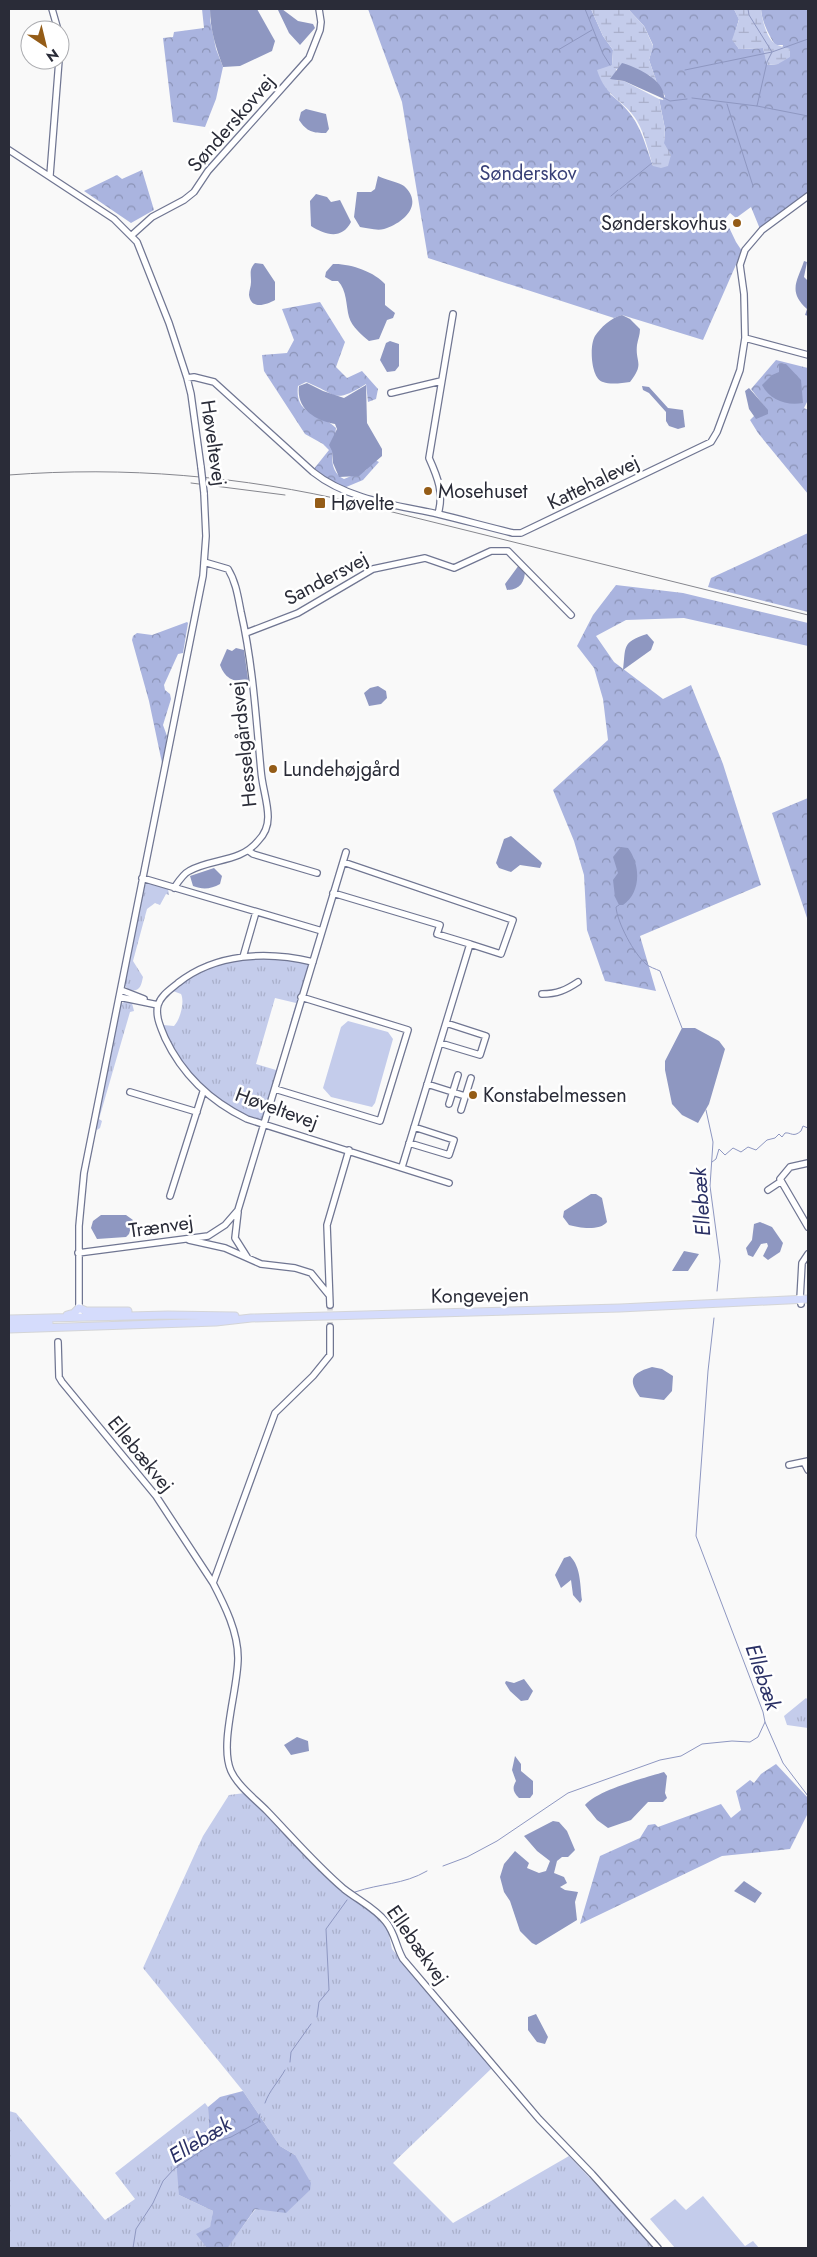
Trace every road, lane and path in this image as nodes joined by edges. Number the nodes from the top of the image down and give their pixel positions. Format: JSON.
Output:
{"nodes":[{"id":1,"x":319,"y":9,"type":"edge"},
{"id":2,"x":58,"y":70,"type":"edge"},
{"id":3,"x":9,"y":150,"type":"edge"},
{"id":4,"x":50,"y":176,"type":"junction"},
{"id":5,"x":808,"y":196,"type":"edge"},
{"id":6,"x":132,"y":235,"type":"junction"},
{"id":7,"x":453,"y":314,"type":"dead end"},
{"id":8,"x":746,"y":338,"type":"junction"},
{"id":9,"x":808,"y":355,"type":"edge"},
{"id":10,"x":187,"y":378,"type":"junction"},
{"id":11,"x":441,"y":381,"type":"junction"},
{"id":12,"x":391,"y":393,"type":"dead end"},
{"id":13,"x":438,"y":514,"type":"junction"},
{"id":14,"x":204,"y":562,"type":"junction"},
{"id":15,"x":571,"y":615,"type":"dead end"},
{"id":16,"x":246,"y":634,"type":"junction"},
{"id":17,"x":249,"y":851,"type":"junction"},
{"id":18,"x":346,"y":852,"type":"dead end"},
{"id":19,"x":343,"y":862,"type":"junction"},
{"id":20,"x":317,"y":873,"type":"dead end"},
{"id":21,"x":142,"y":878,"type":"junction"},
{"id":22,"x":174,"y":888,"type":"junction"},
{"id":23,"x":334,"y":893,"type":"junction"},
{"id":24,"x":256,"y":912,"type":"junction"},
{"id":25,"x":322,"y":932,"type":"junction"},
{"id":26,"x":470,"y":944,"type":"junction"},
{"id":27,"x":243,"y":957,"type":"junction"},
{"id":28,"x":312,"y":962,"type":"junction"},
{"id":29,"x":578,"y":982,"type":"dead end"},
{"id":30,"x":120,"y":994,"type":"junction"},
{"id":31,"x":542,"y":994,"type":"dead end"},
{"id":32,"x":302,"y":997,"type":"junction"},
{"id":33,"x":158,"y":1005,"type":"junction"},
{"id":34,"x":446,"y":1024,"type":"junction"},
{"id":35,"x":440,"y":1043,"type":"junction"},
{"id":36,"x":458,"y":1075,"type":"dead end"},
{"id":37,"x":471,"y":1078,"type":"dead end"},
{"id":38,"x":427,"y":1084,"type":"junction"},
{"id":39,"x":275,"y":1089,"type":"junction"},
{"id":40,"x":130,"y":1092,"type":"dead end"},
{"id":41,"x":203,"y":1092,"type":"junction"},
{"id":42,"x":453,"y":1092,"type":"junction"},
{"id":43,"x":465,"y":1096,"type":"junction"},
{"id":44,"x":449,"y":1104,"type":"dead end"},
{"id":45,"x":461,"y":1110,"type":"dead end"},
{"id":46,"x":197,"y":1112,"type":"junction"},
{"id":47,"x":264,"y":1125,"type":"junction"},
{"id":48,"x":414,"y":1127,"type":"junction"},
{"id":49,"x":409,"y":1143,"type":"junction"},
{"id":50,"x":349,"y":1150,"type":"junction"},
{"id":51,"x":808,"y":1163,"type":"edge"},
{"id":52,"x":402,"y":1167,"type":"junction"},
{"id":53,"x":780,"y":1182,"type":"junction"},
{"id":54,"x":449,"y":1183,"type":"dead end"},
{"id":55,"x":768,"y":1190,"type":"dead end"},
{"id":56,"x":170,"y":1196,"type":"dead end"},
{"id":57,"x":238,"y":1210,"type":"junction"},
{"id":58,"x":808,"y":1226,"type":"edge"},
{"id":59,"x":184,"y":1239,"type":"junction"},
{"id":60,"x":78,"y":1253,"type":"junction"},
{"id":61,"x":808,"y":1254,"type":"edge"},
{"id":62,"x":248,"y":1258,"type":"junction"},
{"id":63,"x":329,"y":1295,"type":"junction"},
{"id":64,"x":808,"y":1299,"type":"edge"},
{"id":65,"x":803,"y":1302,"type":"edge"},
{"id":66,"x":330,"y":1305,"type":"tunnel mouth"},
{"id":67,"x":79,"y":1308,"type":"junction"},
{"id":68,"x":168,"y":1315,"type":"junction"},
{"id":69,"x":56,"y":1317,"type":"junction"},
{"id":70,"x":79,"y":1317,"type":"junction"},
{"id":71,"x":9,"y":1318,"type":"edge"},
{"id":72,"x":251,"y":1318,"type":"junction"},
{"id":73,"x":9,"y":1325,"type":"edge"},
{"id":74,"x":101,"y":1325,"type":"junction"},
{"id":75,"x":330,"y":1327,"type":"tunnel mouth"},
{"id":76,"x":9,"y":1329,"type":"edge"},
{"id":77,"x":58,"y":1342,"type":"dead end"},
{"id":78,"x":806,"y":1461,"type":"edge"},
{"id":79,"x":789,"y":1465,"type":"dead end"},
{"id":80,"x":808,"y":1470,"type":"edge"},
{"id":81,"x":213,"y":1583,"type":"junction"},
{"id":82,"x":658,"y":2248,"type":"edge"}],
"edges":[{"from":1,"to":6,"type":"street","name":"Sønderskovvej"},
{"from":2,"to":4,"type":"street"},
{"from":3,"to":4,"type":"street","name":"Høveltevej"},
{"from":4,"to":6,"type":"street","name":"Høveltevej"},
{"from":5,"to":8,"type":"street","name":"Kattehalevej"},
{"from":6,"to":10,"type":"street","name":"Høveltevej"},
{"from":7,"to":11,"type":"street"},
{"from":8,"to":9,"type":"street"},
{"from":8,"to":13,"type":"street","name":"Kattehalevej"},
{"from":10,"to":13,"type":"street","name":"Kattehalevej"},
{"from":10,"to":14,"type":"street","name":"Høveltevej","bridge":true},
{"from":11,"to":12,"type":"street"},
{"from":11,"to":13,"type":"street"},
{"from":14,"to":16,"type":"street","name":"Hesselgårdsvej"},
{"from":14,"to":21,"type":"street","name":"Høveltevej"},
{"from":15,"to":16,"type":"street","name":"Sandersvej"},
{"from":16,"to":17,"type":"street","name":"Hesselgårdsvej"},
{"from":17,"to":20,"type":"street"},
{"from":17,"to":22,"type":"street"},
{"from":18,"to":19,"type":"street","name":"Trænvej"},
{"from":19,"to":23,"type":"street","name":"Trænvej"},
{"from":19,"to":26,"type":"street"},
{"from":21,"to":22,"type":"street"},
{"from":21,"to":30,"type":"street","name":"Høveltevej"},
{"from":22,"to":24,"type":"street"},
{"from":23,"to":25,"type":"street","name":"Trænvej"},
{"from":23,"to":26,"type":"street"},
{"from":24,"to":25,"type":"street"},
{"from":24,"to":27,"type":"street"},
{"from":25,"to":28,"type":"street","name":"Trænvej"},
{"from":26,"to":34,"type":"street"},
{"from":27,"to":28,"type":"street"},
{"from":27,"to":33,"type":"street"},
{"from":28,"to":32,"type":"street","name":"Trænvej"},
{"from":29,"to":31,"type":"street"},
{"from":30,"to":33,"type":"street"},
{"from":30,"to":60,"type":"street","name":"Høveltevej"},
{"from":32,"to":39,"type":"street","name":"Trænvej"},
{"from":32,"to":39,"type":"street"},
{"from":33,"to":41,"type":"street","name":"Høveltevej"},
{"from":34,"to":35,"type":"street"},
{"from":34,"to":35,"type":"street"},
{"from":35,"to":38,"type":"street"},
{"from":36,"to":42,"type":"street"},
{"from":37,"to":43,"type":"street"},
{"from":38,"to":42,"type":"street"},
{"from":38,"to":48,"type":"street"},
{"from":39,"to":47,"type":"street","name":"Trænvej"},
{"from":40,"to":46,"type":"street"},
{"from":41,"to":46,"type":"street","name":"Trænvej"},
{"from":41,"to":47,"type":"street","name":"Høveltevej"},
{"from":42,"to":43,"type":"street"},
{"from":42,"to":44,"type":"street"},
{"from":43,"to":45,"type":"street"},
{"from":46,"to":56,"type":"street","name":"Trænvej"},
{"from":47,"to":50,"type":"street","name":"Høveltevej"},
{"from":47,"to":57,"type":"street","name":"Trænvej"},
{"from":48,"to":49,"type":"street"},
{"from":48,"to":49,"type":"street"},
{"from":49,"to":52,"type":"street"},
{"from":50,"to":52,"type":"street","name":"Høveltevej"},
{"from":50,"to":63,"type":"street"},
{"from":51,"to":53,"type":"street"},
{"from":52,"to":54,"type":"street","name":"Høveltevej"},
{"from":53,"to":55,"type":"street"},
{"from":53,"to":58,"type":"street"},
{"from":57,"to":59,"type":"street","name":"Trænvej"},
{"from":57,"to":62,"type":"street","name":"Trænvej"},
{"from":59,"to":60,"type":"street","name":"Trænvej"},
{"from":59,"to":62,"type":"street"},
{"from":60,"to":67,"type":"street","name":"Høveltevej"},
{"from":61,"to":65,"type":"street"},
{"from":62,"to":63,"type":"street"},
{"from":63,"to":66,"type":"street"},
{"from":64,"to":65,"type":"main road","name":"Kongevejen"},
{"from":65,"to":72,"type":"main road","name":"Kongevejen"},
{"from":67,"to":68,"type":"main road"},
{"from":67,"to":69,"type":"main road"},
{"from":67,"to":70,"type":"street","name":"Høveltevej"},
{"from":68,"to":70,"type":"main road","name":"Kongevejen"},
{"from":68,"to":72,"type":"main road","name":"Kongevejen"},
{"from":69,"to":70,"type":"main road","name":"Kongevejen"},
{"from":69,"to":71,"type":"main road","name":"Kongevejen"},
{"from":70,"to":73,"type":"main road"},
{"from":70,"to":74,"type":"main road"},
{"from":72,"to":74,"type":"main road","name":"Kongevejen"},
{"from":74,"to":76,"type":"main road","name":"Kongevejen"},
{"from":75,"to":81,"type":"street"},
{"from":77,"to":81,"type":"street","name":"Ellebækvej"},
{"from":78,"to":79,"type":"street"},
{"from":78,"to":80,"type":"street"},
{"from":81,"to":82,"type":"street","name":"Ellebækvej"}]}
